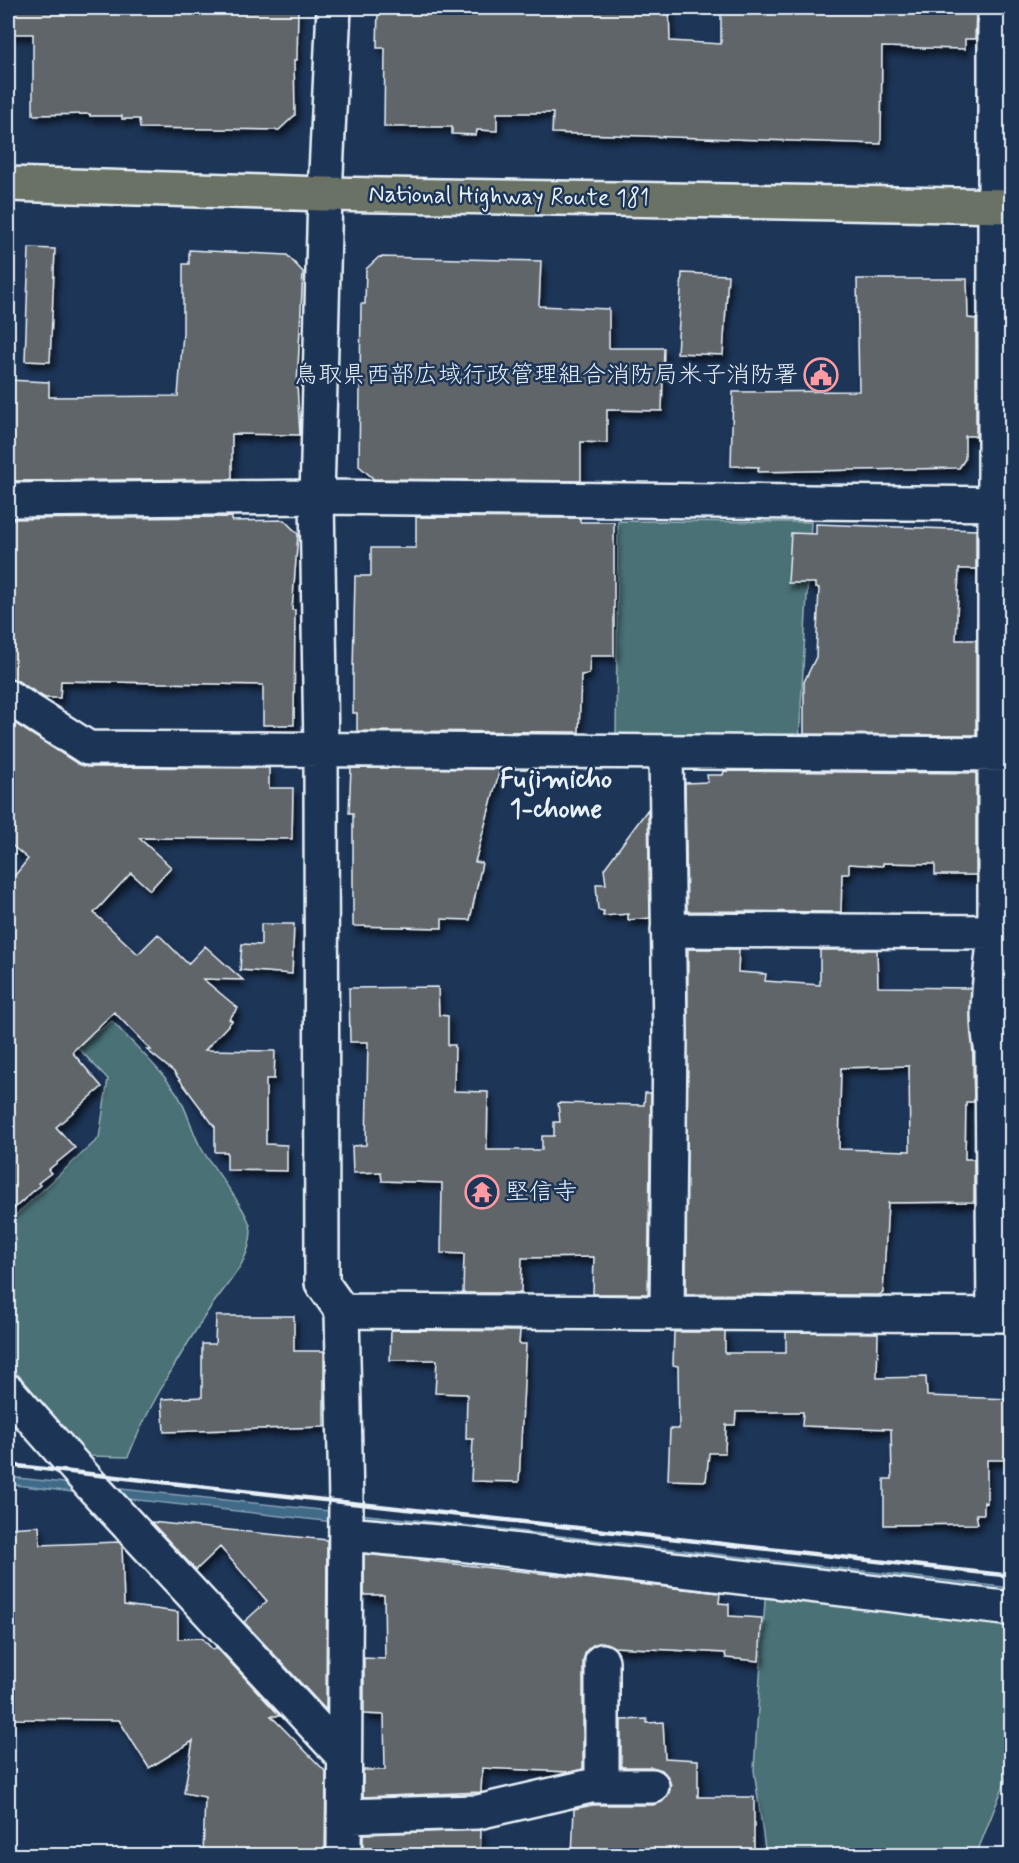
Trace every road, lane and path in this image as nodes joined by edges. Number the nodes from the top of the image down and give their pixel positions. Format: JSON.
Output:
{"nodes":[{"id":1,"x":334,"y":8,"type":"edge"},
{"id":2,"x":995,"y":8,"type":"edge"},
{"id":3,"x":8,"y":184,"type":"edge"},
{"id":4,"x":325,"y":194,"type":"junction"},
{"id":5,"x":1003,"y":206,"type":"edge"},
{"id":6,"x":1003,"y":379,"type":"edge"},
{"id":7,"x":317,"y":497,"type":"junction"},
{"id":8,"x":8,"y":500,"type":"edge"},
{"id":9,"x":1003,"y":504,"type":"edge"},
{"id":10,"x":8,"y":696,"type":"edge"},
{"id":11,"x":321,"y":750,"type":"junction"},
{"id":12,"x":666,"y":752,"type":"junction"},
{"id":13,"x":1003,"y":754,"type":"edge"},
{"id":14,"x":1003,"y":881,"type":"edge"},
{"id":15,"x":668,"y":930,"type":"junction"},
{"id":16,"x":995,"y":932,"type":"junction"},
{"id":17,"x":1002,"y":1091,"type":"edge"},
{"id":18,"x":342,"y":1311,"type":"junction"},
{"id":19,"x":667,"y":1313,"type":"junction"},
{"id":20,"x":1003,"y":1315,"type":"edge"},
{"id":21,"x":8,"y":1391,"type":"edge"},
{"id":22,"x":355,"y":1535,"type":"junction"},
{"id":23,"x":364,"y":1590,"type":"dead end"},
{"id":24,"x":1011,"y":1609,"type":"edge"},
{"id":25,"x":602,"y":1661,"type":"dead end"},
{"id":26,"x":344,"y":1757,"type":"junction"},
{"id":27,"x":652,"y":1785,"type":"dead end"},
{"id":28,"x":602,"y":1786,"type":"junction"},
{"id":29,"x":344,"y":1816,"type":"junction"},
{"id":30,"x":344,"y":1856,"type":"edge"}],
"edges":[{"from":1,"to":4,"type":"street"},
{"from":2,"to":5,"type":"street"},
{"from":3,"to":4,"type":"highway","name":"National Highway Route 181"},
{"from":4,"to":5,"type":"highway","name":"National Highway Route 181"},
{"from":4,"to":7,"type":"street"},
{"from":5,"to":6,"type":"street"},
{"from":6,"to":9,"type":"street"},
{"from":7,"to":8,"type":"street"},
{"from":7,"to":9,"type":"street"},
{"from":7,"to":11,"type":"street"},
{"from":9,"to":13,"type":"street"},
{"from":10,"to":11,"type":"street"},
{"from":11,"to":12,"type":"street"},
{"from":11,"to":18,"type":"street"},
{"from":12,"to":13,"type":"street"},
{"from":12,"to":15,"type":"street"},
{"from":13,"to":14,"type":"street"},
{"from":14,"to":16,"type":"street"},
{"from":15,"to":16,"type":"street"},
{"from":15,"to":19,"type":"street"},
{"from":16,"to":17,"type":"street"},
{"from":17,"to":20,"type":"street"},
{"from":18,"to":19,"type":"street"},
{"from":18,"to":22,"type":"street"},
{"from":19,"to":20,"type":"street"},
{"from":21,"to":26,"type":"street"},
{"from":22,"to":23,"type":"street"},
{"from":22,"to":24,"type":"street"},
{"from":22,"to":26,"type":"street"},
{"from":25,"to":28,"type":"street"},
{"from":26,"to":29,"type":"street"},
{"from":27,"to":28,"type":"street"},
{"from":28,"to":29,"type":"street"},
{"from":29,"to":30,"type":"street"}]}
